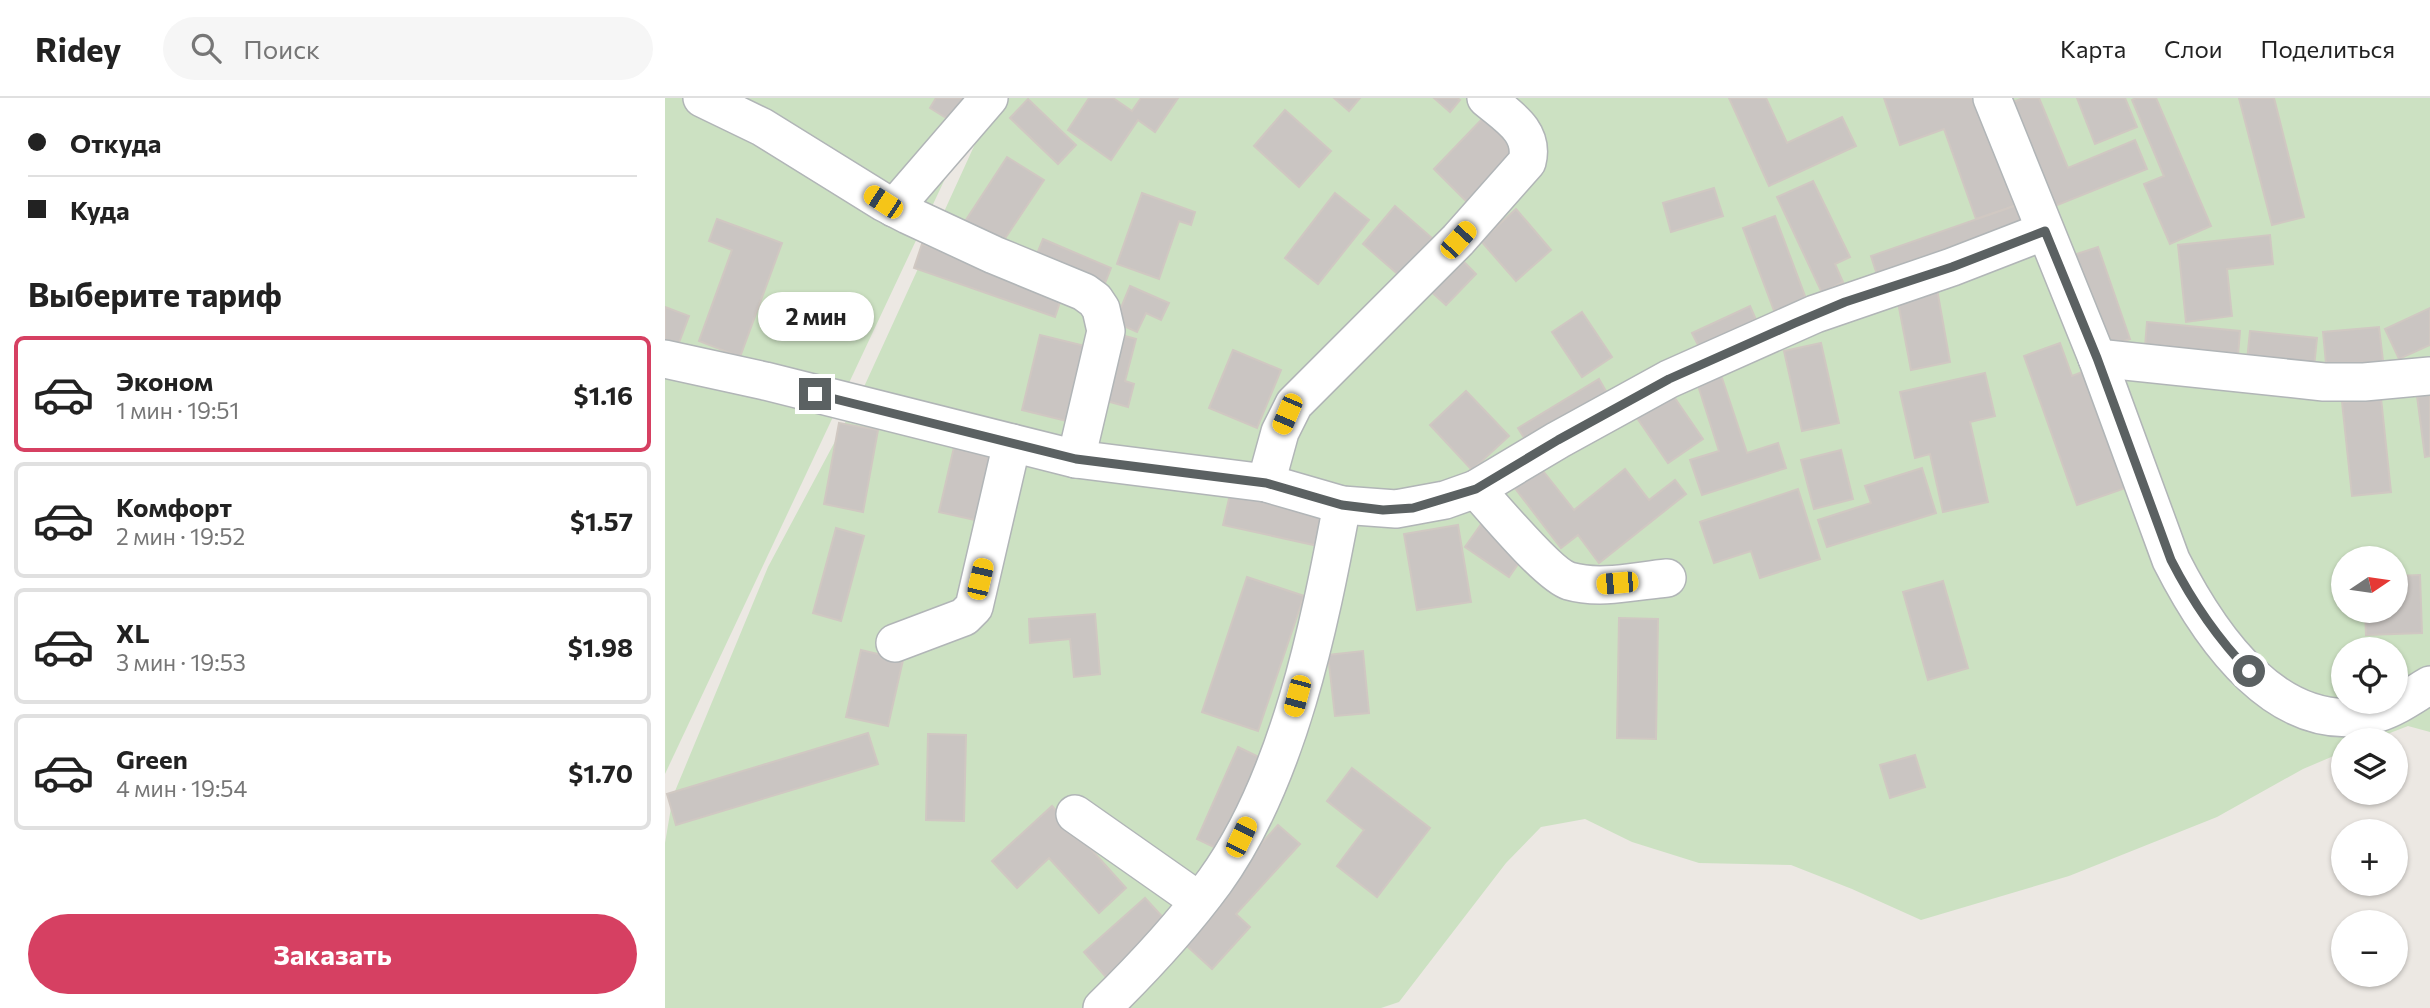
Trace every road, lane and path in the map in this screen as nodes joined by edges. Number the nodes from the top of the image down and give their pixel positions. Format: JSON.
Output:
{"nodes":[{"id":1,"x":702,"y":98,"type":"edge"},
{"id":2,"x":989,"y":98,"type":"edge"},
{"id":3,"x":1486,"y":98,"type":"edge"},
{"id":4,"x":1992,"y":98,"type":"edge"},
{"id":5,"x":894,"y":208,"type":"junction"},
{"id":6,"x":2045,"y":231,"type":"junction"},
{"id":7,"x":2097,"y":358,"type":"junction"},
{"id":8,"x":665,"y":359,"type":"edge"},
{"id":9,"x":2430,"y":376,"type":"edge"},
{"id":10,"x":1012,"y":443,"type":"junction"},
{"id":11,"x":1076,"y":459,"type":"junction"},
{"id":12,"x":1266,"y":483,"type":"junction"},
{"id":13,"x":1476,"y":489,"type":"junction"},
{"id":14,"x":1342,"y":505,"type":"junction"},
{"id":15,"x":1667,"y":578,"type":"dead end"},
{"id":16,"x":895,"y":643,"type":"dead end"},
{"id":17,"x":2430,"y":685,"type":"edge"},
{"id":18,"x":1075,"y":814,"type":"dead end"},
{"id":19,"x":1199,"y":901,"type":"junction"},
{"id":20,"x":1102,"y":1008,"type":"edge"}],
"edges":[{"from":1,"to":5,"type":"street"},
{"from":2,"to":5,"type":"street"},
{"from":3,"to":12,"type":"street"},
{"from":4,"to":6,"type":"street"},
{"from":5,"to":11,"type":"street"},
{"from":6,"to":7,"type":"street"},
{"from":6,"to":13,"type":"street"},
{"from":7,"to":9,"type":"street"},
{"from":7,"to":17,"type":"street"},
{"from":8,"to":10,"type":"street"},
{"from":10,"to":11,"type":"street"},
{"from":10,"to":16,"type":"street"},
{"from":11,"to":12,"type":"street"},
{"from":12,"to":14,"type":"street"},
{"from":13,"to":14,"type":"street"},
{"from":13,"to":15,"type":"street"},
{"from":14,"to":19,"type":"street"},
{"from":18,"to":19,"type":"street"},
{"from":19,"to":20,"type":"street"}]}
